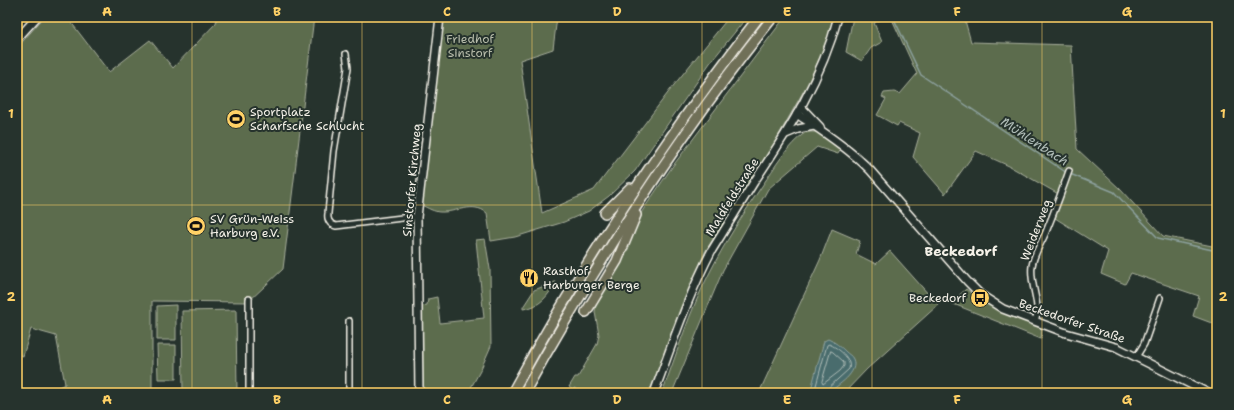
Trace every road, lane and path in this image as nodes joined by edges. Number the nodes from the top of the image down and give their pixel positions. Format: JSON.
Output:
{"nodes":[{"id":1,"x":37,"y":17,"type":"edge"},
{"id":2,"x":440,"y":17,"type":"edge"},
{"id":3,"x":759,"y":17,"type":"edge"},
{"id":4,"x":773,"y":17,"type":"edge"},
{"id":5,"x":838,"y":17,"type":"edge"},
{"id":6,"x":18,"y":35,"type":"edge"},
{"id":7,"x":346,"y":54,"type":"dead end"},
{"id":8,"x":799,"y":111,"type":"junction"},
{"id":9,"x":814,"y":126,"type":"junction"},
{"id":10,"x":826,"y":133,"type":"junction"},
{"id":11,"x":786,"y":134,"type":"junction"},
{"id":12,"x":648,"y":169,"type":"junction"},
{"id":13,"x":1069,"y":171,"type":"dead end"},
{"id":14,"x":648,"y":188,"type":"junction"},
{"id":15,"x":605,"y":213,"type":"dead end"},
{"id":16,"x":417,"y":217,"type":"junction"},
{"id":17,"x":249,"y":298,"type":"dead end"},
{"id":18,"x":1160,"y":298,"type":"dead end"},
{"id":19,"x":586,"y":312,"type":"dead end"},
{"id":20,"x":349,"y":321,"type":"dead end"},
{"id":21,"x":1035,"y":321,"type":"junction"},
{"id":22,"x":1136,"y":357,"type":"junction"},
{"id":23,"x":249,"y":393,"type":"edge"},
{"id":24,"x":349,"y":393,"type":"edge"},
{"id":25,"x":420,"y":393,"type":"edge"},
{"id":26,"x":512,"y":393,"type":"edge"},
{"id":27,"x":524,"y":393,"type":"edge"},
{"id":28,"x":654,"y":393,"type":"edge"},
{"id":29,"x":1208,"y":393,"type":"edge"}],
"edges":[{"from":1,"to":6,"type":"street"},
{"from":2,"to":16,"type":"street","name":"Sinstorfer Kirchweg"},
{"from":3,"to":12,"type":"highway"},
{"from":4,"to":14,"type":"highway"},
{"from":5,"to":8,"type":"street","name":"Maldfeldstraße"},
{"from":7,"to":16,"type":"street"},
{"from":8,"to":9,"type":"street","name":"Beckedorfer Straße"},
{"from":8,"to":10,"type":"street","name":"Beckedorfer Straße"},
{"from":8,"to":11,"type":"street","name":"Maldfeldstraße"},
{"from":9,"to":10,"type":"street","name":"Beckedorfer Straße"},
{"from":9,"to":11,"type":"street"},
{"from":10,"to":21,"type":"street","name":"Beckedorfer Straße"},
{"from":11,"to":28,"type":"street","name":"Maldfeldstraße"},
{"from":12,"to":15,"type":"highway"},
{"from":12,"to":26,"type":"highway"},
{"from":13,"to":21,"type":"street","name":"Weiderweg"},
{"from":14,"to":19,"type":"highway"},
{"from":14,"to":27,"type":"highway"},
{"from":16,"to":25,"type":"street","name":"Sinstorfer Kirchweg"},
{"from":17,"to":23,"type":"street"},
{"from":18,"to":22,"type":"street"},
{"from":20,"to":24,"type":"street"},
{"from":21,"to":22,"type":"street","name":"Beckedorfer Straße"},
{"from":22,"to":29,"type":"street","name":"Beckedorfer Straße"}]}
